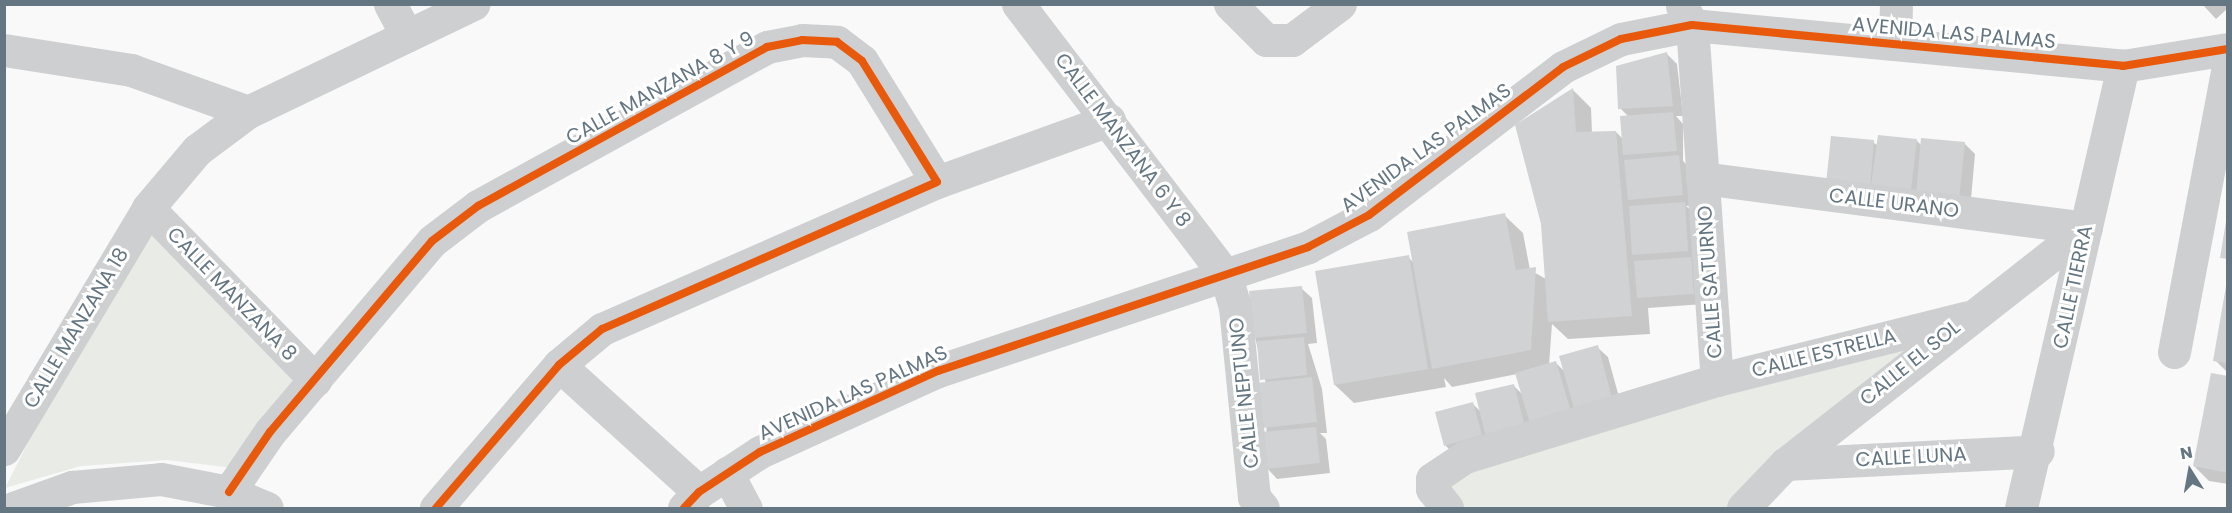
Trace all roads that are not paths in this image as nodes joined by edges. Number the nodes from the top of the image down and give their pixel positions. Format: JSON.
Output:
{"nodes":[{"id":1,"x":390,"y":4,"type":"edge"},
{"id":2,"x":473,"y":4,"type":"edge"},
{"id":3,"x":1018,"y":4,"type":"edge"},
{"id":4,"x":1230,"y":4,"type":"edge"},
{"id":5,"x":1340,"y":4,"type":"edge"},
{"id":6,"x":1896,"y":4,"type":"edge"},
{"id":7,"x":1687,"y":15,"type":"edge"},
{"id":8,"x":407,"y":36,"type":"junction"},
{"id":9,"x":1895,"y":44,"type":"junction"},
{"id":10,"x":2228,"y":49,"type":"edge"},
{"id":11,"x":4,"y":50,"type":"edge"},
{"id":12,"x":2123,"y":66,"type":"junction"},
{"id":13,"x":2228,"y":66,"type":"edge"},
{"id":14,"x":248,"y":112,"type":"junction"},
{"id":15,"x":1109,"y":120,"type":"junction"},
{"id":16,"x":1702,"y":178,"type":"junction"},
{"id":17,"x":937,"y":182,"type":"junction"},
{"id":18,"x":148,"y":208,"type":"junction"},
{"id":19,"x":2086,"y":228,"type":"junction"},
{"id":20,"x":1226,"y":276,"type":"junction"},
{"id":21,"x":1967,"y":317,"type":"junction"},
{"id":22,"x":2174,"y":352,"type":"dead end"},
{"id":23,"x":560,"y":365,"type":"junction"},
{"id":24,"x":315,"y":380,"type":"junction"},
{"id":25,"x":1717,"y":380,"type":"junction"},
{"id":26,"x":4,"y":449,"type":"edge"},
{"id":27,"x":2038,"y":451,"type":"junction"},
{"id":28,"x":1785,"y":464,"type":"junction"},
{"id":29,"x":727,"y":474,"type":"junction"},
{"id":30,"x":229,"y":492,"type":"junction"},
{"id":31,"x":691,"y":500,"type":"edge"},
{"id":32,"x":1257,"y":505,"type":"edge"},
{"id":33,"x":13,"y":508,"type":"edge"},
{"id":34,"x":267,"y":508,"type":"edge"},
{"id":35,"x":436,"y":508,"type":"edge"},
{"id":36,"x":746,"y":508,"type":"edge"},
{"id":37,"x":1447,"y":508,"type":"edge"},
{"id":38,"x":1743,"y":508,"type":"edge"},
{"id":39,"x":2021,"y":508,"type":"edge"}],
"edges":[{"from":1,"to":8,"type":"street"},
{"from":2,"to":8,"type":"street","name":"CALLE MANZANA 18"},
{"from":3,"to":15,"type":"street","name":"CALLE MANZANA 6 Y 8"},
{"from":4,"to":5,"type":"street"},
{"from":6,"to":9,"type":"street"},
{"from":7,"to":9,"type":"street","name":"AVENIDA LAS PALMAS"},
{"from":7,"to":16,"type":"street","name":"CALLE SATURNO"},
{"from":7,"to":20,"type":"street","name":"AVENIDA LAS PALMAS"},
{"from":8,"to":14,"type":"street","name":"CALLE MANZANA 18"},
{"from":9,"to":12,"type":"street","name":"AVENIDA LAS PALMAS"},
{"from":10,"to":12,"type":"street","name":"AVENIDA LAS PALMAS"},
{"from":11,"to":14,"type":"street"},
{"from":12,"to":19,"type":"street","name":"CALLE TIERRA"},
{"from":13,"to":22,"type":"street"},
{"from":14,"to":18,"type":"street","name":"CALLE MANZANA 18"},
{"from":15,"to":17,"type":"street"},
{"from":15,"to":20,"type":"street","name":"CALLE MANZANA 6 Y 8"},
{"from":16,"to":19,"type":"street","name":"CALLE URANO"},
{"from":16,"to":25,"type":"street","name":"CALLE SATURNO"},
{"from":17,"to":23,"type":"street"},
{"from":17,"to":24,"type":"street","name":"CALLE MANZANA 8 Y 9"},
{"from":18,"to":24,"type":"street","name":"CALLE MANZANA 8"},
{"from":18,"to":26,"type":"street","name":"CALLE MANZANA 18"},
{"from":19,"to":21,"type":"street","name":"CALLE EL SOL"},
{"from":19,"to":27,"type":"street","name":"CALLE TIERRA"},
{"from":20,"to":29,"type":"street","name":"AVENIDA LAS PALMAS"},
{"from":20,"to":32,"type":"street","name":"CALLE NEPTUNO"},
{"from":21,"to":25,"type":"street","name":"CALLE ESTRELLA"},
{"from":21,"to":28,"type":"street","name":"CALLE EL SOL"},
{"from":23,"to":31,"type":"street"},
{"from":23,"to":35,"type":"street"},
{"from":24,"to":30,"type":"street","name":"CALLE MANZANA 8 Y 9"},
{"from":25,"to":37,"type":"street","name":"CALLE SATURNO"},
{"from":27,"to":28,"type":"street","name":"CALLE LUNA"},
{"from":27,"to":39,"type":"street","name":"CALLE TIERRA"},
{"from":28,"to":38,"type":"street","name":"CALLE EL SOL"},
{"from":29,"to":31,"type":"street","name":"AVENIDA LAS PALMAS"},
{"from":29,"to":36,"type":"street"},
{"from":30,"to":33,"type":"street"},
{"from":30,"to":34,"type":"street"}]}
